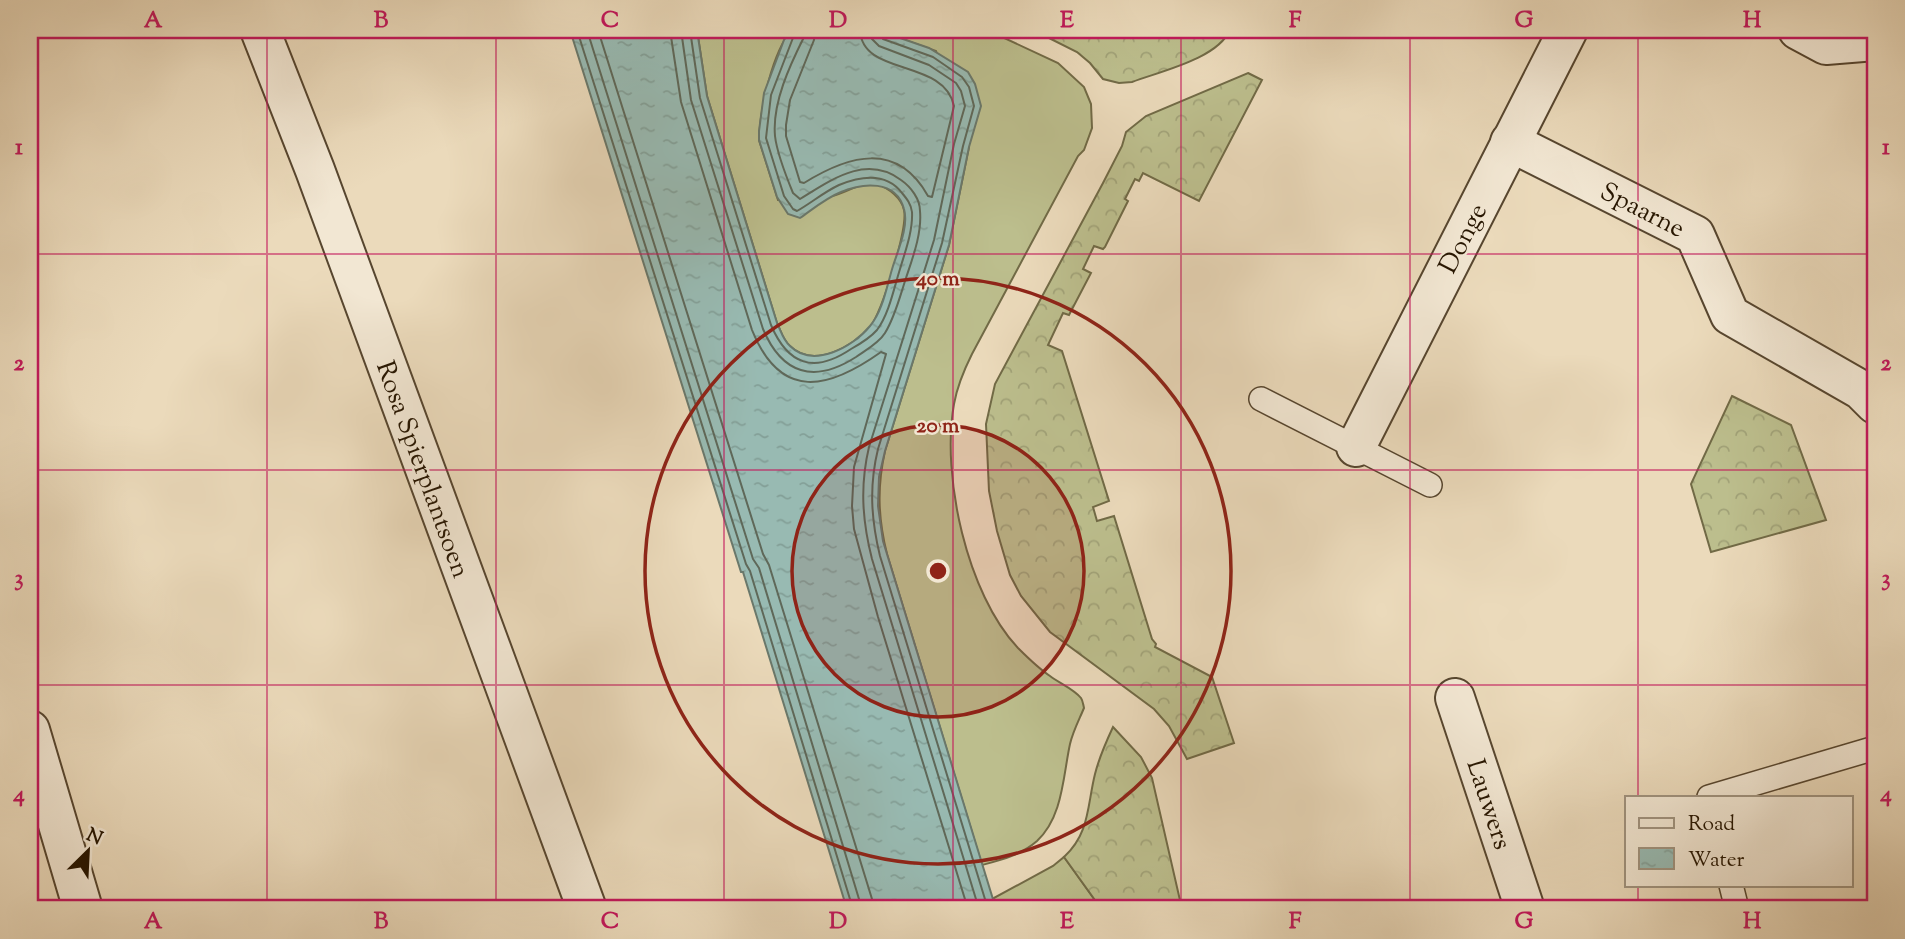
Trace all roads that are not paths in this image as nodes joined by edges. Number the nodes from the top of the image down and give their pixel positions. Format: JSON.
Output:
{"nodes":[{"id":1,"x":260,"y":30,"type":"edge"},
{"id":2,"x":1568,"y":30,"type":"edge"},
{"id":3,"x":1798,"y":30,"type":"edge"},
{"id":4,"x":1875,"y":41,"type":"edge"},
{"id":5,"x":1510,"y":142,"type":"junction"},
{"id":6,"x":1262,"y":399,"type":"dead end"},
{"id":7,"x":1875,"y":404,"type":"edge"},
{"id":8,"x":1356,"y":447,"type":"junction"},
{"id":9,"x":1430,"y":485,"type":"dead end"},
{"id":10,"x":1455,"y":698,"type":"dead end"},
{"id":11,"x":30,"y":730,"type":"edge"},
{"id":12,"x":1875,"y":748,"type":"edge"},
{"id":13,"x":1712,"y":796,"type":"edge"},
{"id":14,"x":1731,"y":886,"type":"edge"},
{"id":15,"x":83,"y":909,"type":"edge"},
{"id":16,"x":587,"y":909,"type":"edge"},
{"id":17,"x":1525,"y":909,"type":"edge"},
{"id":18,"x":1737,"y":909,"type":"edge"}],
"edges":[{"from":1,"to":16,"type":"street","name":"Rosa Spierplantsoen"},
{"from":2,"to":5,"type":"street","name":"Donge"},
{"from":3,"to":4,"type":"street"},
{"from":5,"to":7,"type":"street","name":"Spaarne"},
{"from":5,"to":8,"type":"street","name":"Donge"},
{"from":6,"to":8,"type":"lane"},
{"from":8,"to":9,"type":"lane"},
{"from":10,"to":17,"type":"street","name":"Lauwers"},
{"from":11,"to":15,"type":"street"},
{"from":12,"to":13,"type":"lane"},
{"from":14,"to":18,"type":"lane"}]}
